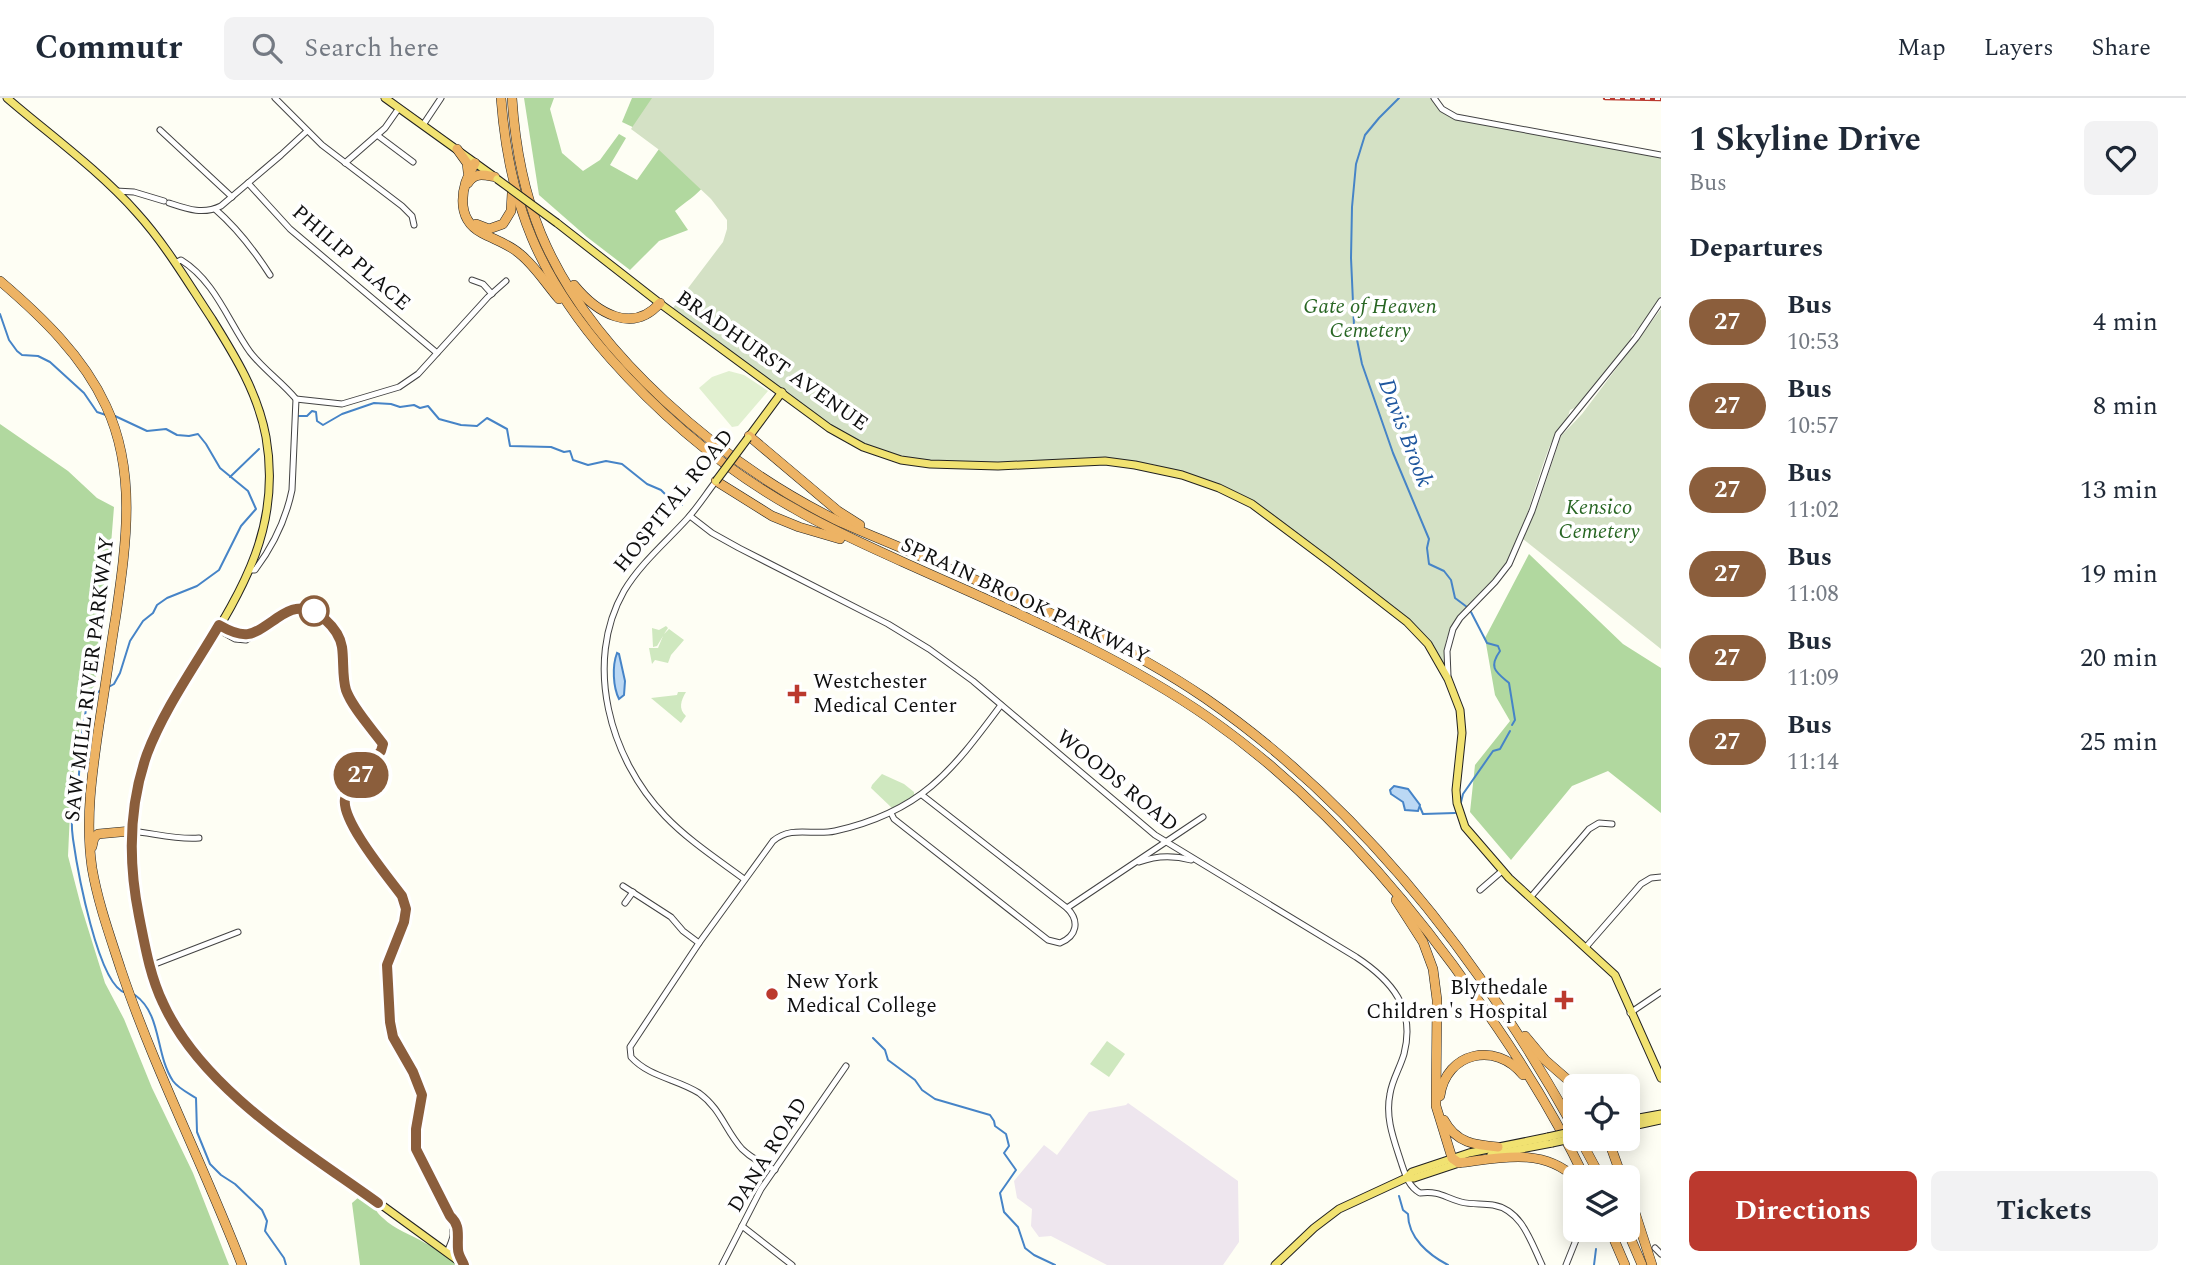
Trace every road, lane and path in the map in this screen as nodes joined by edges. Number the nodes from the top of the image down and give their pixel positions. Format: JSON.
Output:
{"nodes":[{"id":1,"x":7,"y":98,"type":"edge"},
{"id":2,"x":275,"y":98,"type":"edge"},
{"id":3,"x":385,"y":98,"type":"edge"},
{"id":4,"x":441,"y":98,"type":"edge"},
{"id":5,"x":501,"y":98,"type":"edge"},
{"id":6,"x":512,"y":98,"type":"edge"},
{"id":7,"x":1434,"y":98,"type":"edge"},
{"id":8,"x":399,"y":108,"type":"junction"},
{"id":9,"x":423,"y":125,"type":"junction"},
{"id":10,"x":160,"y":130,"type":"dead end"},
{"id":11,"x":307,"y":131,"type":"junction"},
{"id":12,"x":377,"y":135,"type":"junction"},
{"id":13,"x":457,"y":149,"type":"junction"},
{"id":14,"x":1661,"y":155,"type":"edge"},
{"id":15,"x":413,"y":162,"type":"dead end"},
{"id":16,"x":345,"y":163,"type":"junction"},
{"id":17,"x":477,"y":164,"type":"junction"},
{"id":18,"x":496,"y":178,"type":"junction"},
{"id":19,"x":512,"y":178,"type":"junction"},
{"id":20,"x":467,"y":180,"type":"junction"},
{"id":21,"x":248,"y":183,"type":"junction"},
{"id":22,"x":116,"y":191,"type":"junction"},
{"id":23,"x":232,"y":197,"type":"junction"},
{"id":24,"x":215,"y":209,"type":"junction"},
{"id":25,"x":414,"y":225,"type":"dead end"},
{"id":26,"x":550,"y":253,"type":"junction"},
{"id":27,"x":175,"y":263,"type":"junction"},
{"id":28,"x":270,"y":275,"type":"dead end"},
{"id":29,"x":472,"y":280,"type":"dead end"},
{"id":30,"x":0,"y":281,"type":"edge"},
{"id":31,"x":506,"y":281,"type":"dead end"},
{"id":32,"x":0,"y":288,"type":"edge"},
{"id":33,"x":492,"y":294,"type":"junction"},
{"id":34,"x":1661,"y":301,"type":"edge"},
{"id":35,"x":660,"y":303,"type":"junction"},
{"id":36,"x":583,"y":325,"type":"junction"},
{"id":37,"x":437,"y":353,"type":"junction"},
{"id":38,"x":782,"y":392,"type":"junction"},
{"id":39,"x":296,"y":399,"type":"junction"},
{"id":40,"x":108,"y":415,"type":"junction"},
{"id":41,"x":748,"y":437,"type":"junction"},
{"id":42,"x":716,"y":481,"type":"junction"},
{"id":43,"x":690,"y":516,"type":"junction"},
{"id":44,"x":889,"y":542,"type":"junction"},
{"id":45,"x":871,"y":548,"type":"junction"},
{"id":46,"x":250,"y":570,"type":"junction"},
{"id":47,"x":218,"y":627,"type":"junction"},
{"id":48,"x":1448,"y":680,"type":"junction"},
{"id":49,"x":102,"y":690,"type":"junction"},
{"id":50,"x":1001,"y":705,"type":"junction"},
{"id":51,"x":922,"y":795,"type":"junction"},
{"id":52,"x":90,"y":796,"type":"junction"},
{"id":53,"x":891,"y":813,"type":"junction"},
{"id":54,"x":1203,"y":817,"type":"dead end"},
{"id":55,"x":1612,"y":824,"type":"dead end"},
{"id":56,"x":1146,"y":828,"type":"junction"},
{"id":57,"x":131,"y":831,"type":"junction"},
{"id":58,"x":199,"y":838,"type":"dead end"},
{"id":59,"x":1166,"y":842,"type":"junction"},
{"id":60,"x":1150,"y":852,"type":"junction"},
{"id":61,"x":1133,"y":864,"type":"junction"},
{"id":62,"x":1373,"y":865,"type":"junction"},
{"id":63,"x":1206,"y":866,"type":"junction"},
{"id":64,"x":92,"y":867,"type":"junction"},
{"id":65,"x":1503,"y":871,"type":"junction"},
{"id":66,"x":1661,"y":877,"type":"edge"},
{"id":67,"x":744,"y":879,"type":"junction"},
{"id":68,"x":624,"y":886,"type":"dead end"},
{"id":69,"x":1480,"y":890,"type":"dead end"},
{"id":70,"x":633,"y":892,"type":"junction"},
{"id":71,"x":1530,"y":898,"type":"junction"},
{"id":72,"x":625,"y":903,"type":"dead end"},
{"id":73,"x":1067,"y":908,"type":"junction"},
{"id":74,"x":238,"y":932,"type":"dead end"},
{"id":75,"x":699,"y":943,"type":"junction"},
{"id":76,"x":1586,"y":947,"type":"junction"},
{"id":77,"x":150,"y":966,"type":"junction"},
{"id":78,"x":1474,"y":971,"type":"junction"},
{"id":79,"x":1661,"y":992,"type":"edge"},
{"id":80,"x":127,"y":993,"type":"junction"},
{"id":81,"x":1630,"y":1013,"type":"junction"},
{"id":82,"x":1657,"y":1060,"type":"edge"},
{"id":83,"x":846,"y":1066,"type":"dead end"},
{"id":84,"x":1563,"y":1075,"type":"edge"},
{"id":85,"x":1661,"y":1078,"type":"edge"},
{"id":86,"x":1549,"y":1111,"type":"junction"},
{"id":87,"x":1563,"y":1111,"type":"edge"},
{"id":88,"x":1661,"y":1114,"type":"edge"},
{"id":89,"x":1640,"y":1118,"type":"edge"},
{"id":90,"x":1661,"y":1120,"type":"edge"},
{"id":91,"x":1640,"y":1124,"type":"edge"},
{"id":92,"x":1563,"y":1135,"type":"edge"},
{"id":93,"x":1550,"y":1140,"type":"junction"},
{"id":94,"x":1563,"y":1140,"type":"edge"},
{"id":95,"x":1498,"y":1147,"type":"junction"},
{"id":96,"x":1456,"y":1160,"type":"junction"},
{"id":97,"x":1578,"y":1165,"type":"edge"},
{"id":98,"x":775,"y":1170,"type":"junction"},
{"id":99,"x":1563,"y":1171,"type":"edge"},
{"id":100,"x":1406,"y":1178,"type":"junction"},
{"id":101,"x":450,"y":1216,"type":"junction"},
{"id":102,"x":742,"y":1226,"type":"junction"},
{"id":103,"x":1640,"y":1228,"type":"edge"},
{"id":104,"x":458,"y":1242,"type":"junction"},
{"id":105,"x":1575,"y":1242,"type":"edge"},
{"id":106,"x":1615,"y":1242,"type":"edge"},
{"id":107,"x":1632,"y":1242,"type":"edge"},
{"id":108,"x":1655,"y":1248,"type":"dead end"},
{"id":109,"x":447,"y":1253,"type":"junction"},
{"id":110,"x":1661,"y":1254,"type":"edge"},
{"id":111,"x":237,"y":1265,"type":"edge"},
{"id":112,"x":243,"y":1265,"type":"edge"},
{"id":113,"x":464,"y":1265,"type":"edge"},
{"id":114,"x":722,"y":1265,"type":"edge"},
{"id":115,"x":792,"y":1265,"type":"edge"},
{"id":116,"x":1275,"y":1265,"type":"edge"},
{"id":117,"x":1542,"y":1265,"type":"edge"},
{"id":118,"x":1566,"y":1265,"type":"edge"},
{"id":119,"x":1625,"y":1265,"type":"edge"},
{"id":120,"x":1643,"y":1265,"type":"edge"},
{"id":121,"x":1652,"y":1265,"type":"edge"}],
"edges":[{"from":1,"to":22,"type":"main road"},
{"from":2,"to":11,"type":"street"},
{"from":3,"to":8,"type":"main road","name":"BRADHURST AVENUE"},
{"from":4,"to":9,"type":"street"},
{"from":5,"to":19,"type":"highway","name":"SPRAIN BROOK PARKWAY"},
{"from":6,"to":26,"type":"highway","name":"SPRAIN BROOK PARKWAY"},
{"from":7,"to":14,"type":"street"},
{"from":8,"to":9,"type":"main road","name":"BRADHURST AVENUE"},
{"from":8,"to":12,"type":"street"},
{"from":9,"to":13,"type":"main road","name":"BRADHURST AVENUE"},
{"from":10,"to":23,"type":"street"},
{"from":11,"to":16,"type":"street"},
{"from":11,"to":21,"type":"street"},
{"from":12,"to":15,"type":"street"},
{"from":12,"to":16,"type":"street"},
{"from":13,"to":17,"type":"main road","name":"BRADHURST AVENUE"},
{"from":13,"to":20,"type":"highway"},
{"from":16,"to":25,"type":"street"},
{"from":17,"to":18,"type":"main road","name":"BRADHURST AVENUE"},
{"from":17,"to":20,"type":"highway"},
{"from":18,"to":20,"type":"highway"},
{"from":18,"to":35,"type":"main road","name":"BRADHURST AVENUE","bridge":true},
{"from":19,"to":20,"type":"highway"},
{"from":19,"to":36,"type":"highway","name":"SPRAIN BROOK PARKWAY"},
{"from":20,"to":36,"type":"highway"},
{"from":21,"to":23,"type":"street"},
{"from":21,"to":37,"type":"street","name":"PHILIP PLACE"},
{"from":22,"to":24,"type":"street"},
{"from":22,"to":27,"type":"main road"},
{"from":23,"to":24,"type":"street"},
{"from":24,"to":28,"type":"street"},
{"from":26,"to":35,"type":"highway"},
{"from":26,"to":44,"type":"highway","name":"SPRAIN BROOK PARKWAY"},
{"from":27,"to":39,"type":"street"},
{"from":27,"to":46,"type":"main road"},
{"from":29,"to":33,"type":"street"},
{"from":30,"to":40,"type":"highway","name":"SAW MILL RIVER PARKWAY"},
{"from":31,"to":33,"type":"street"},
{"from":32,"to":40,"type":"highway","name":"SAW MILL RIVER PARKWAY"},
{"from":33,"to":37,"type":"street"},
{"from":34,"to":48,"type":"street"},
{"from":35,"to":38,"type":"main road","name":"BRADHURST AVENUE"},
{"from":36,"to":45,"type":"highway","name":"SPRAIN BROOK PARKWAY"},
{"from":37,"to":39,"type":"street"},
{"from":38,"to":41,"type":"main road","name":"HOSPITAL ROAD"},
{"from":38,"to":48,"type":"main road","name":"BRADHURST AVENUE"},
{"from":39,"to":46,"type":"street"},
{"from":40,"to":49,"type":"highway","name":"SAW MILL RIVER PARKWAY"},
{"from":41,"to":42,"type":"main road","name":"HOSPITAL ROAD","bridge":true},
{"from":41,"to":44,"type":"highway"},
{"from":42,"to":43,"type":"street","name":"HOSPITAL ROAD"},
{"from":42,"to":45,"type":"highway"},
{"from":43,"to":50,"type":"street","name":"WOODS ROAD"},
{"from":43,"to":67,"type":"street","name":"HOSPITAL ROAD"},
{"from":44,"to":78,"type":"highway","name":"SPRAIN BROOK PARKWAY"},
{"from":45,"to":62,"type":"highway","name":"SPRAIN BROOK PARKWAY"},
{"from":46,"to":47,"type":"main road"},
{"from":47,"to":57,"type":"main road"},
{"from":47,"to":101,"type":"street"},
{"from":48,"to":65,"type":"main road","name":"BRADHURST AVENUE"},
{"from":49,"to":52,"type":"highway","name":"SAW MILL RIVER PARKWAY"},
{"from":49,"to":80,"type":"highway","name":"SAW MILL RIVER PARKWAY"},
{"from":50,"to":51,"type":"street"},
{"from":50,"to":56,"type":"street","name":"WOODS ROAD"},
{"from":51,"to":53,"type":"street"},
{"from":51,"to":73,"type":"street"},
{"from":52,"to":57,"type":"highway"},
{"from":52,"to":64,"type":"highway","name":"SAW MILL RIVER PARKWAY"},
{"from":53,"to":67,"type":"street"},
{"from":53,"to":73,"type":"street"},
{"from":54,"to":59,"type":"street"},
{"from":55,"to":71,"type":"street"},
{"from":56,"to":59,"type":"street","name":"WOODS ROAD"},
{"from":56,"to":60,"type":"street"},
{"from":57,"to":58,"type":"street"},
{"from":57,"to":64,"type":"highway"},
{"from":57,"to":77,"type":"main road"},
{"from":59,"to":60,"type":"street"},
{"from":59,"to":63,"type":"street","name":"WOODS ROAD"},
{"from":60,"to":61,"type":"street"},
{"from":61,"to":63,"type":"street"},
{"from":61,"to":73,"type":"street"},
{"from":62,"to":86,"type":"highway","name":"SPRAIN BROOK PARKWAY"},
{"from":62,"to":96,"type":"highway"},
{"from":63,"to":100,"type":"street","name":"WOODS ROAD"},
{"from":64,"to":80,"type":"highway","name":"SAW MILL RIVER PARKWAY"},
{"from":65,"to":69,"type":"street"},
{"from":65,"to":71,"type":"main road","name":"BRADHURST AVENUE"},
{"from":66,"to":76,"type":"street"},
{"from":67,"to":75,"type":"street"},
{"from":68,"to":70,"type":"street"},
{"from":70,"to":72,"type":"street"},
{"from":70,"to":75,"type":"street"},
{"from":71,"to":76,"type":"main road","name":"BRADHURST AVENUE"},
{"from":74,"to":77,"type":"street"},
{"from":75,"to":98,"type":"street"},
{"from":76,"to":81,"type":"main road","name":"BRADHURST AVENUE"},
{"from":77,"to":109,"type":"main road"},
{"from":78,"to":84,"type":"highway"},
{"from":78,"to":87,"type":"highway","name":"SPRAIN BROOK PARKWAY"},
{"from":79,"to":81,"type":"street"},
{"from":80,"to":111,"type":"highway","name":"SAW MILL RIVER PARKWAY"},
{"from":80,"to":112,"type":"highway","name":"SAW MILL RIVER PARKWAY"},
{"from":81,"to":82,"type":"main road","name":"BRADHURST AVENUE"},
{"from":82,"to":85,"type":"main road","name":"BRADHURST AVENUE"},
{"from":83,"to":98,"type":"street","name":"DANA ROAD"},
{"from":86,"to":95,"type":"highway"},
{"from":86,"to":97,"type":"highway","name":"SPRAIN BROOK PARKWAY"},
{"from":88,"to":89,"type":"main road"},
{"from":90,"to":91,"type":"main road"},
{"from":92,"to":93,"type":"main road","bridge":true},
{"from":93,"to":94,"type":"main road","bridge":true},
{"from":93,"to":95,"type":"main road"},
{"from":93,"to":96,"type":"main road"},
{"from":95,"to":96,"type":"main road"},
{"from":96,"to":99,"type":"highway"},
{"from":96,"to":100,"type":"main road"},
{"from":98,"to":102,"type":"street","name":"DANA ROAD"},
{"from":100,"to":116,"type":"main road"},
{"from":100,"to":117,"type":"street"},
{"from":101,"to":104,"type":"street"},
{"from":101,"to":109,"type":"street"},
{"from":102,"to":114,"type":"street","name":"DANA ROAD"},
{"from":102,"to":115,"type":"street"},
{"from":103,"to":121,"type":"highway"},
{"from":104,"to":109,"type":"street"},
{"from":104,"to":113,"type":"street"},
{"from":105,"to":118,"type":"street"},
{"from":106,"to":119,"type":"highway"},
{"from":107,"to":120,"type":"highway"},
{"from":108,"to":110,"type":"street"},
{"from":109,"to":113,"type":"main road"}]}
